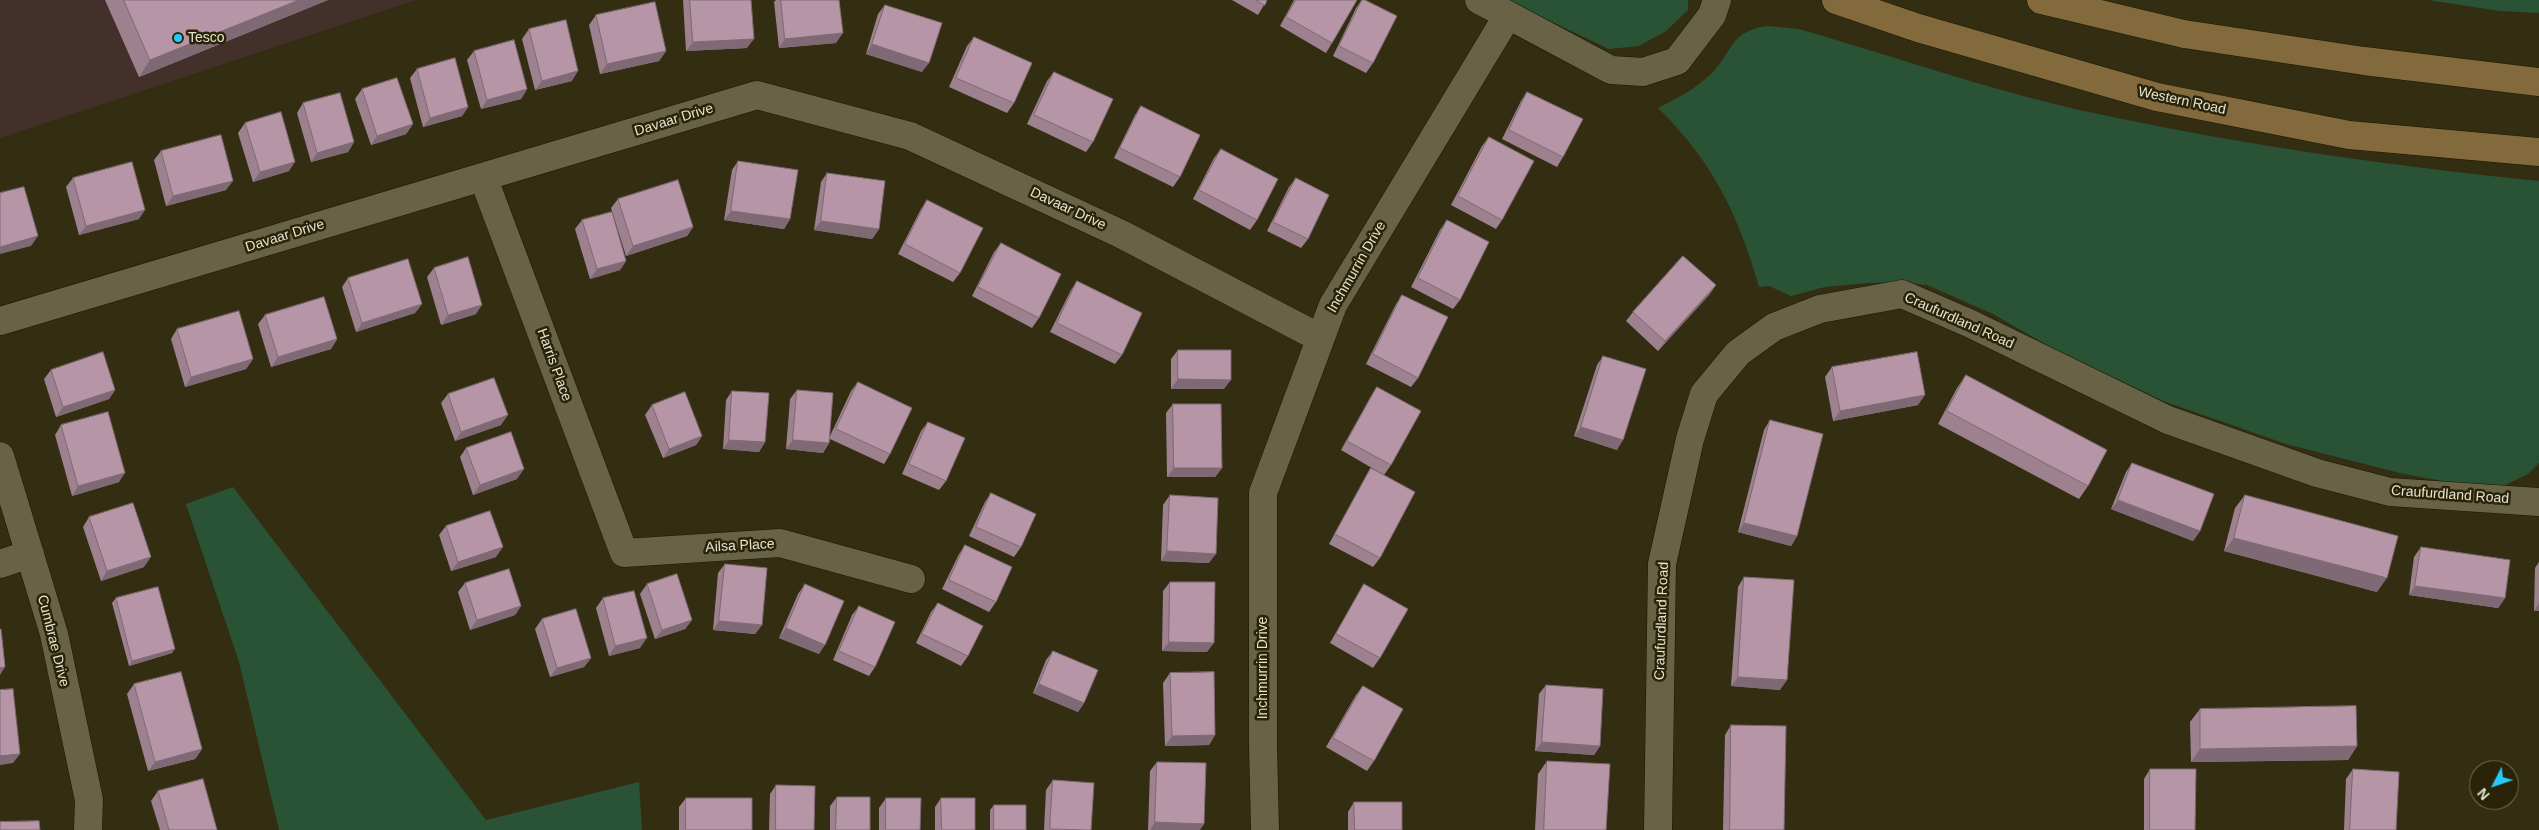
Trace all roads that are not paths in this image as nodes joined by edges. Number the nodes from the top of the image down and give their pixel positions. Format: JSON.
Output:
{"nodes":[{"id":1,"x":1479,"y":0,"type":"edge"},
{"id":2,"x":1717,"y":0,"type":"edge"},
{"id":3,"x":1836,"y":0,"type":"edge"},
{"id":4,"x":2041,"y":0,"type":"edge"},
{"id":5,"x":1508,"y":15,"type":"junction"},
{"id":6,"x":2539,"y":82,"type":"edge"},
{"id":7,"x":2539,"y":152,"type":"edge"},
{"id":8,"x":483,"y":177,"type":"junction"},
{"id":9,"x":0,"y":321,"type":"edge"},
{"id":10,"x":1320,"y":338,"type":"junction"},
{"id":11,"x":0,"y":456,"type":"edge"},
{"id":12,"x":2539,"y":502,"type":"edge"},
{"id":13,"x":624,"y":553,"type":"joint"},
{"id":14,"x":30,"y":554,"type":"junction"},
{"id":15,"x":0,"y":564,"type":"edge"},
{"id":16,"x":911,"y":579,"type":"dead end"},
{"id":17,"x":88,"y":830,"type":"edge"},
{"id":18,"x":1265,"y":830,"type":"edge"},
{"id":19,"x":1658,"y":830,"type":"edge"}],
"edges":[{"from":1,"to":5,"type":"street"},
{"from":2,"to":5,"type":"street"},
{"from":3,"to":7,"type":"main road","name":"Western Road"},
{"from":4,"to":6,"type":"main road"},
{"from":5,"to":10,"type":"street","name":"Inchmurrin Drive"},
{"from":8,"to":9,"type":"street","name":"Davaar Drive"},
{"from":8,"to":10,"type":"street","name":"Davaar Drive"},
{"from":8,"to":13,"type":"street","name":"Harris Place"},
{"from":10,"to":18,"type":"street","name":"Inchmurrin Drive"},
{"from":11,"to":14,"type":"street","name":"Cumbrae Drive"},
{"from":12,"to":19,"type":"street","name":"Craufurdland Road"},
{"from":13,"to":16,"type":"street","name":"Ailsa Place"},
{"from":14,"to":15,"type":"street"},
{"from":14,"to":17,"type":"street","name":"Cumbrae Drive"}]}
